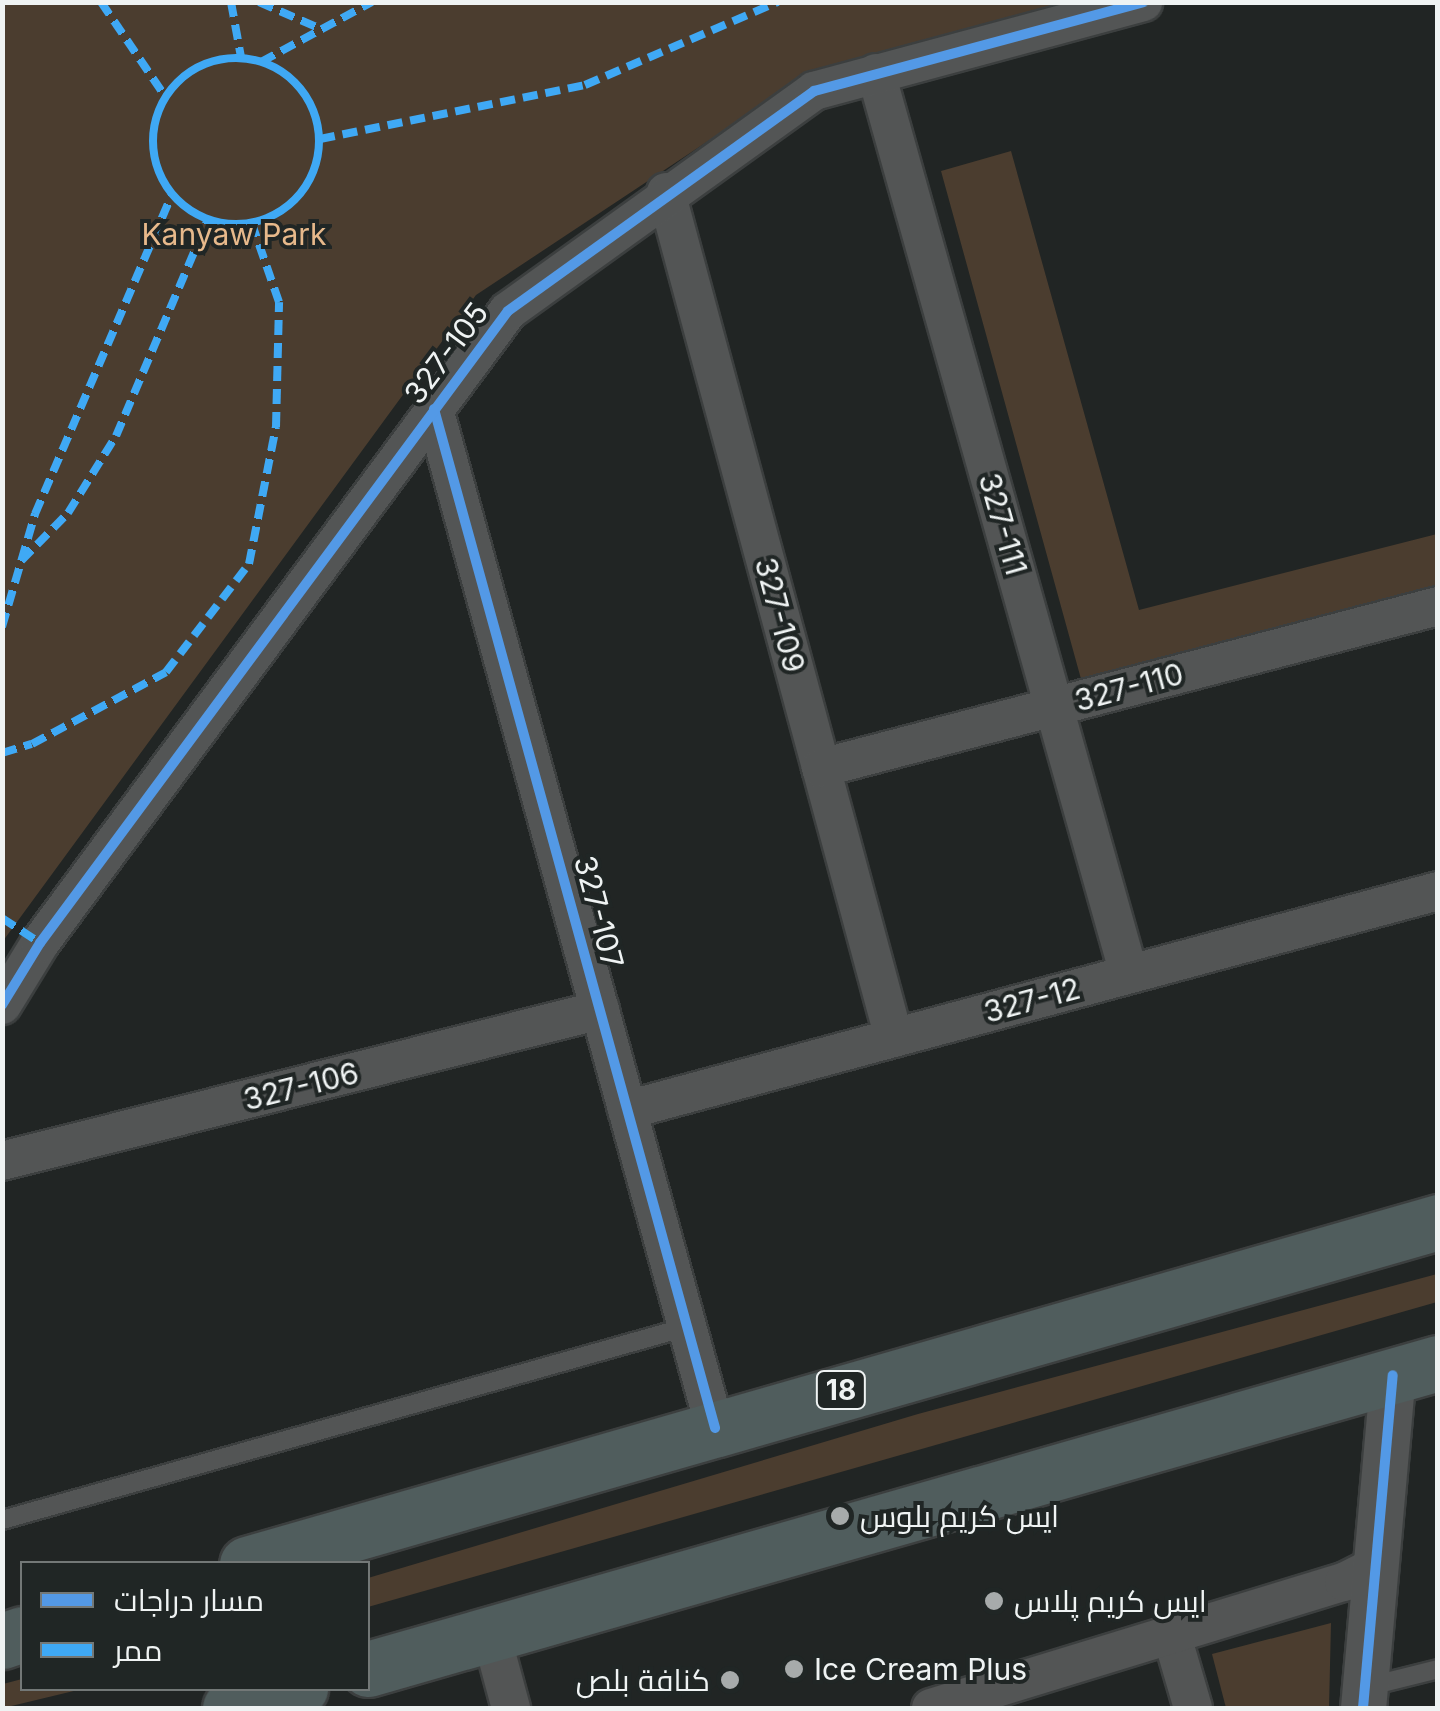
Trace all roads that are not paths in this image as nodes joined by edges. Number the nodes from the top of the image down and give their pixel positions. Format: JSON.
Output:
{"nodes":[{"id":1,"x":1143,"y":2,"type":"edge"},
{"id":2,"x":876,"y":73,"type":"junction"},
{"id":3,"x":666,"y":192,"type":"junction"},
{"id":4,"x":434,"y":409,"type":"junction"},
{"id":5,"x":1438,"y":606,"type":"edge"},
{"id":6,"x":1054,"y":707,"type":"junction"},
{"id":7,"x":821,"y":768,"type":"junction"},
{"id":8,"x":1438,"y":891,"type":"edge"},
{"id":9,"x":1129,"y":974,"type":"junction"},
{"id":10,"x":2,"y":1005,"type":"edge"},
{"id":11,"x":600,"y":1010,"type":"junction"},
{"id":12,"x":894,"y":1038,"type":"junction"},
{"id":13,"x":627,"y":1110,"type":"junction"},
{"id":14,"x":2,"y":1161,"type":"edge"},
{"id":15,"x":1438,"y":1222,"type":"edge"},
{"id":16,"x":687,"y":1327,"type":"junction"},
{"id":17,"x":1415,"y":1369,"type":"edge"},
{"id":18,"x":715,"y":1428,"type":"junction"},
{"id":19,"x":2,"y":1520,"type":"edge"},
{"id":20,"x":257,"y":1561,"type":"edge"},
{"id":21,"x":1376,"y":1566,"type":"junction"},
{"id":22,"x":492,"y":1634,"type":"junction"},
{"id":23,"x":1172,"y":1636,"type":"junction"},
{"id":24,"x":370,"y":1668,"type":"edge"},
{"id":25,"x":1438,"y":1670,"type":"edge"},
{"id":26,"x":290,"y":1691,"type":"edge"},
{"id":27,"x":1364,"y":1698,"type":"edge"},
{"id":28,"x":230,"y":1708,"type":"edge"},
{"id":29,"x":511,"y":1708,"type":"edge"},
{"id":30,"x":931,"y":1708,"type":"edge"},
{"id":31,"x":1193,"y":1708,"type":"edge"}],
"edges":[{"from":1,"to":2,"type":"street","name":"327-105"},
{"from":2,"to":3,"type":"street","name":"327-105"},
{"from":2,"to":6,"type":"street","name":"327-111"},
{"from":3,"to":4,"type":"street","name":"327-105"},
{"from":3,"to":7,"type":"street","name":"327-109"},
{"from":4,"to":10,"type":"street","name":"327-105"},
{"from":4,"to":11,"type":"street","name":"327-107"},
{"from":5,"to":6,"type":"street","name":"327-110"},
{"from":6,"to":7,"type":"street","name":"327-110"},
{"from":6,"to":9,"type":"street","name":"327-111"},
{"from":7,"to":12,"type":"street","name":"327-109"},
{"from":8,"to":9,"type":"street","name":"327-12"},
{"from":9,"to":12,"type":"street","name":"327-12"},
{"from":11,"to":13,"type":"street","name":"327-107"},
{"from":11,"to":14,"type":"street","name":"327-106"},
{"from":12,"to":13,"type":"street","name":"327-12"},
{"from":13,"to":16,"type":"street","name":"327-107"},
{"from":15,"to":18,"type":"highway","number":"18"},
{"from":16,"to":18,"type":"street","name":"327-107"},
{"from":16,"to":19,"type":"lane"},
{"from":17,"to":21,"type":"street"},
{"from":17,"to":22,"type":"highway"},
{"from":18,"to":20,"type":"highway","number":"18"},
{"from":21,"to":23,"type":"street"},
{"from":21,"to":27,"type":"street"},
{"from":22,"to":24,"type":"highway"},
{"from":22,"to":29,"type":"street"},
{"from":23,"to":30,"type":"street"},
{"from":23,"to":31,"type":"street"},
{"from":25,"to":27,"type":"lane"},
{"from":26,"to":28,"type":"highway"}]}
